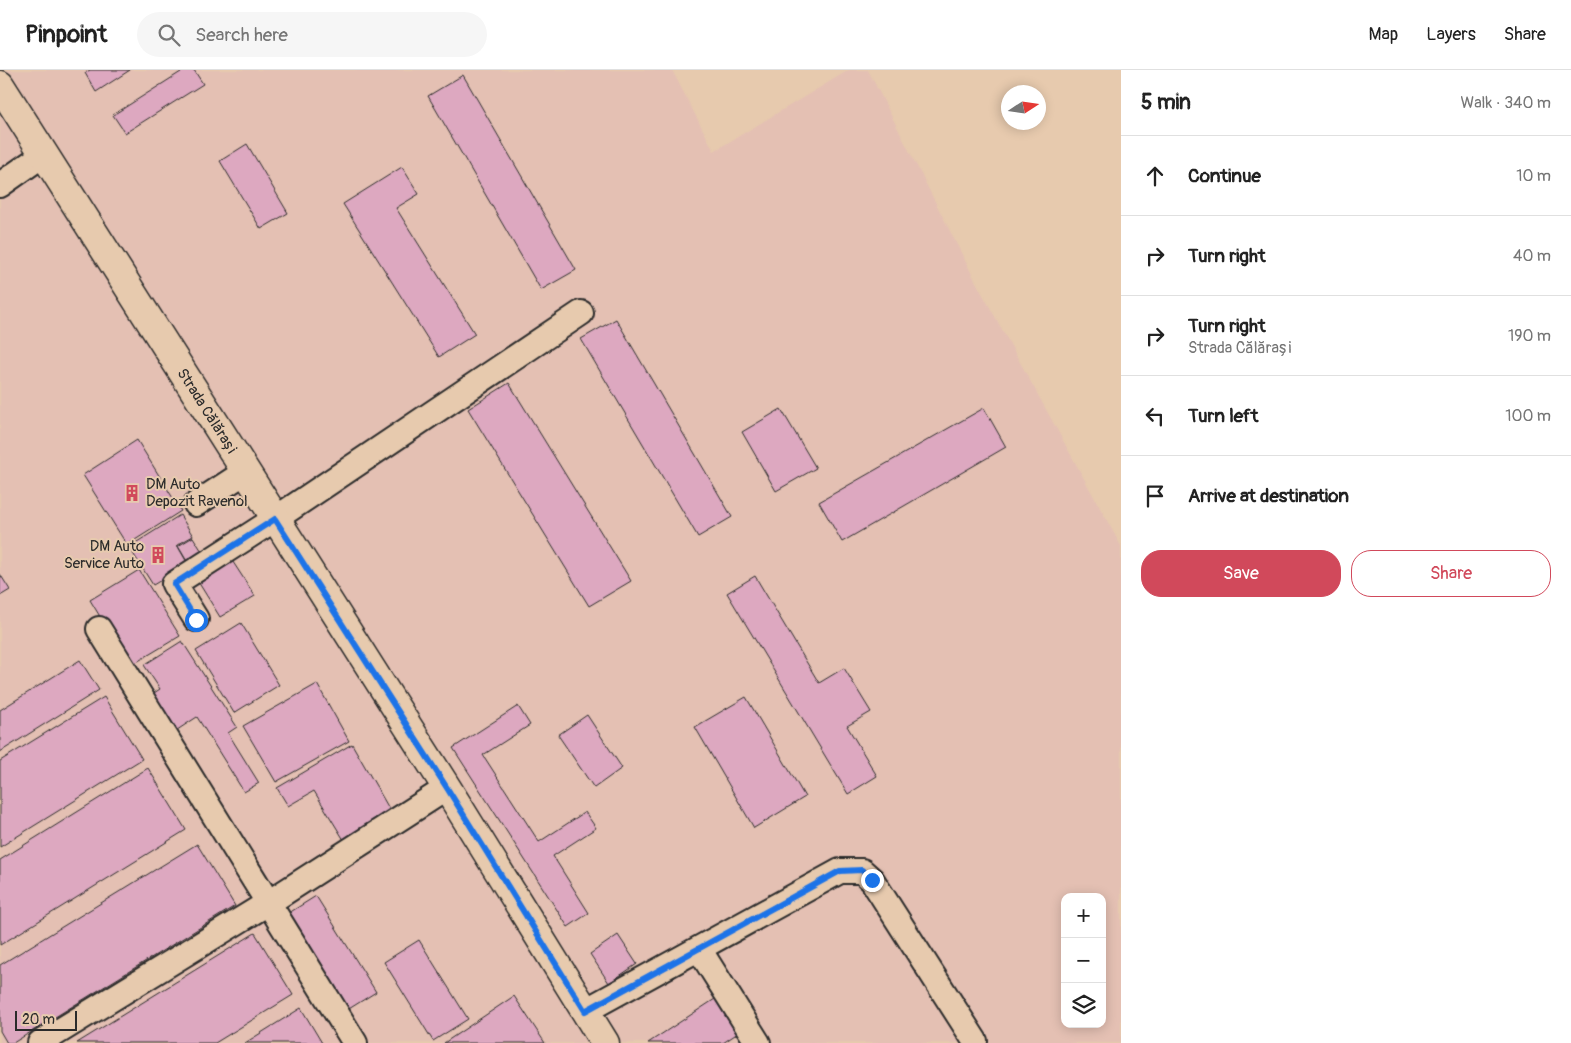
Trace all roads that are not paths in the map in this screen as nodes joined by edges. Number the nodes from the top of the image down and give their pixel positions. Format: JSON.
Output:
{"nodes":[{"id":1,"x":0,"y":85,"type":"edge"},
{"id":2,"x":44,"y":154,"type":"junction"},
{"id":3,"x":0,"y":185,"type":"edge"},
{"id":4,"x":581,"y":313,"type":"dead end"},
{"id":5,"x":245,"y":472,"type":"junction"},
{"id":6,"x":196,"y":504,"type":"dead end"},
{"id":7,"x":275,"y":519,"type":"junction"},
{"id":8,"x":196,"y":620,"type":"dead end"},
{"id":9,"x":99,"y":629,"type":"dead end"},
{"id":10,"x":447,"y":788,"type":"junction"},
{"id":11,"x":268,"y":903,"type":"junction"},
{"id":12,"x":699,"y":949,"type":"junction"},
{"id":13,"x":585,"y":1011,"type":"junction"},
{"id":14,"x":975,"y":1041,"type":"dead end"},
{"id":15,"x":40,"y":1043,"type":"edge"},
{"id":16,"x":355,"y":1043,"type":"edge"},
{"id":17,"x":605,"y":1043,"type":"edge"},
{"id":18,"x":758,"y":1043,"type":"edge"}],
"edges":[{"from":1,"to":2,"type":"main road","name":"Strada Călărași"},
{"from":2,"to":3,"type":"lane"},
{"from":2,"to":5,"type":"main road","name":"Strada Călărași"},
{"from":4,"to":7,"type":"lane"},
{"from":5,"to":6,"type":"lane"},
{"from":5,"to":7,"type":"main road","name":"Strada Călărași"},
{"from":7,"to":8,"type":"lane"},
{"from":7,"to":10,"type":"main road","name":"Strada Călărași"},
{"from":9,"to":11,"type":"lane"},
{"from":10,"to":11,"type":"lane"},
{"from":10,"to":13,"type":"main road","name":"Strada Călărași"},
{"from":11,"to":15,"type":"lane"},
{"from":11,"to":16,"type":"lane"},
{"from":12,"to":13,"type":"lane"},
{"from":12,"to":14,"type":"lane"},
{"from":12,"to":18,"type":"lane"},
{"from":13,"to":17,"type":"main road","name":"Strada Călărași"}]}
